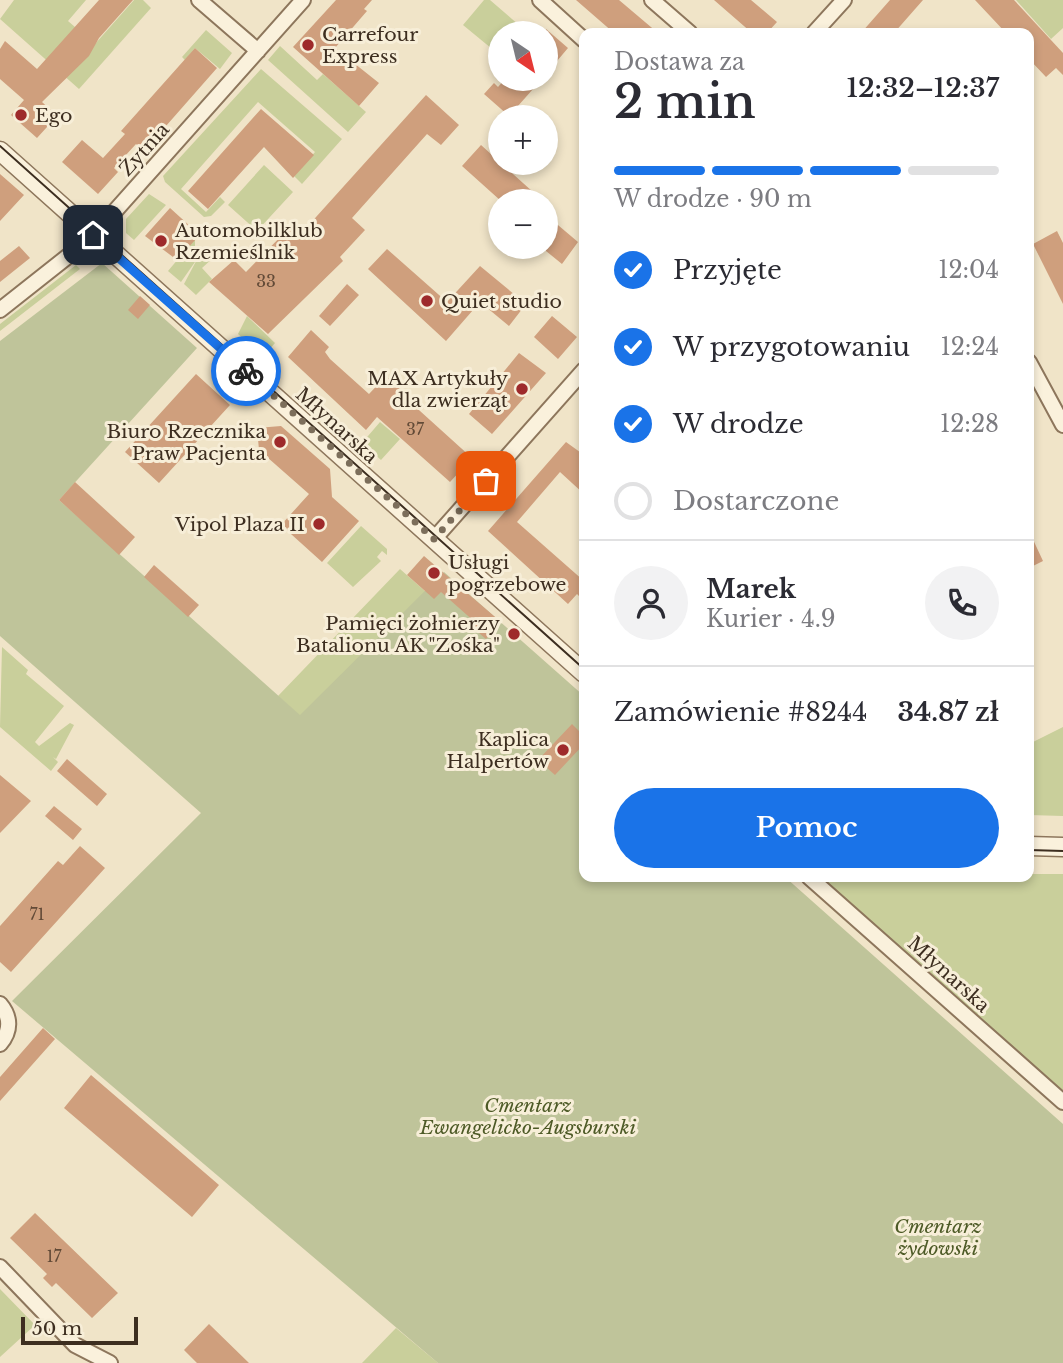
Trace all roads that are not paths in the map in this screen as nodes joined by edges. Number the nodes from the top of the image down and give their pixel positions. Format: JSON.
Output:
{"nodes":[{"id":1,"x":199,"y":0,"type":"edge"},
{"id":2,"x":303,"y":0,"type":"edge"},
{"id":3,"x":540,"y":0,"type":"edge"},
{"id":4,"x":652,"y":0,"type":"edge"},
{"id":5,"x":844,"y":0,"type":"edge"},
{"id":6,"x":684,"y":28,"type":"edge"},
{"id":7,"x":819,"y":28,"type":"edge"},
{"id":8,"x":579,"y":35,"type":"edge"},
{"id":9,"x":258,"y":51,"type":"junction"},
{"id":10,"x":0,"y":150,"type":"edge"},
{"id":11,"x":93,"y":235,"type":"junction"},
{"id":12,"x":0,"y":310,"type":"edge"},
{"id":13,"x":1034,"y":371,"type":"edge"},
{"id":14,"x":579,"y":376,"type":"edge"},
{"id":15,"x":1063,"y":425,"type":"edge"},
{"id":16,"x":434,"y":539,"type":"junction"},
{"id":17,"x":579,"y":669,"type":"edge"},
{"id":18,"x":1034,"y":846,"type":"edge"},
{"id":19,"x":1063,"y":847,"type":"edge"},
{"id":20,"x":815,"y":882,"type":"edge"},
{"id":21,"x":1,"y":1005,"type":"edge"},
{"id":22,"x":0,"y":1044,"type":"edge"},
{"id":23,"x":1063,"y":1102,"type":"edge"},
{"id":24,"x":0,"y":1266,"type":"edge"},
{"id":25,"x":110,"y":1363,"type":"edge"}],
"edges":[{"from":1,"to":9,"type":"street"},
{"from":2,"to":9,"type":"street","name":"Żytnia"},
{"from":3,"to":8,"type":"street"},
{"from":4,"to":6,"type":"street"},
{"from":5,"to":7,"type":"street"},
{"from":9,"to":11,"type":"street","name":"Żytnia"},
{"from":10,"to":11,"type":"street","name":"Młynarska"},
{"from":11,"to":12,"type":"street","name":"Żytnia"},
{"from":11,"to":16,"type":"street","name":"Młynarska"},
{"from":13,"to":15,"type":"street"},
{"from":14,"to":16,"type":"street"},
{"from":16,"to":17,"type":"street","name":"Młynarska"},
{"from":18,"to":19,"type":"street"},
{"from":20,"to":23,"type":"street","name":"Młynarska"},
{"from":21,"to":22,"type":"street"},
{"from":24,"to":25,"type":"street"}]}
